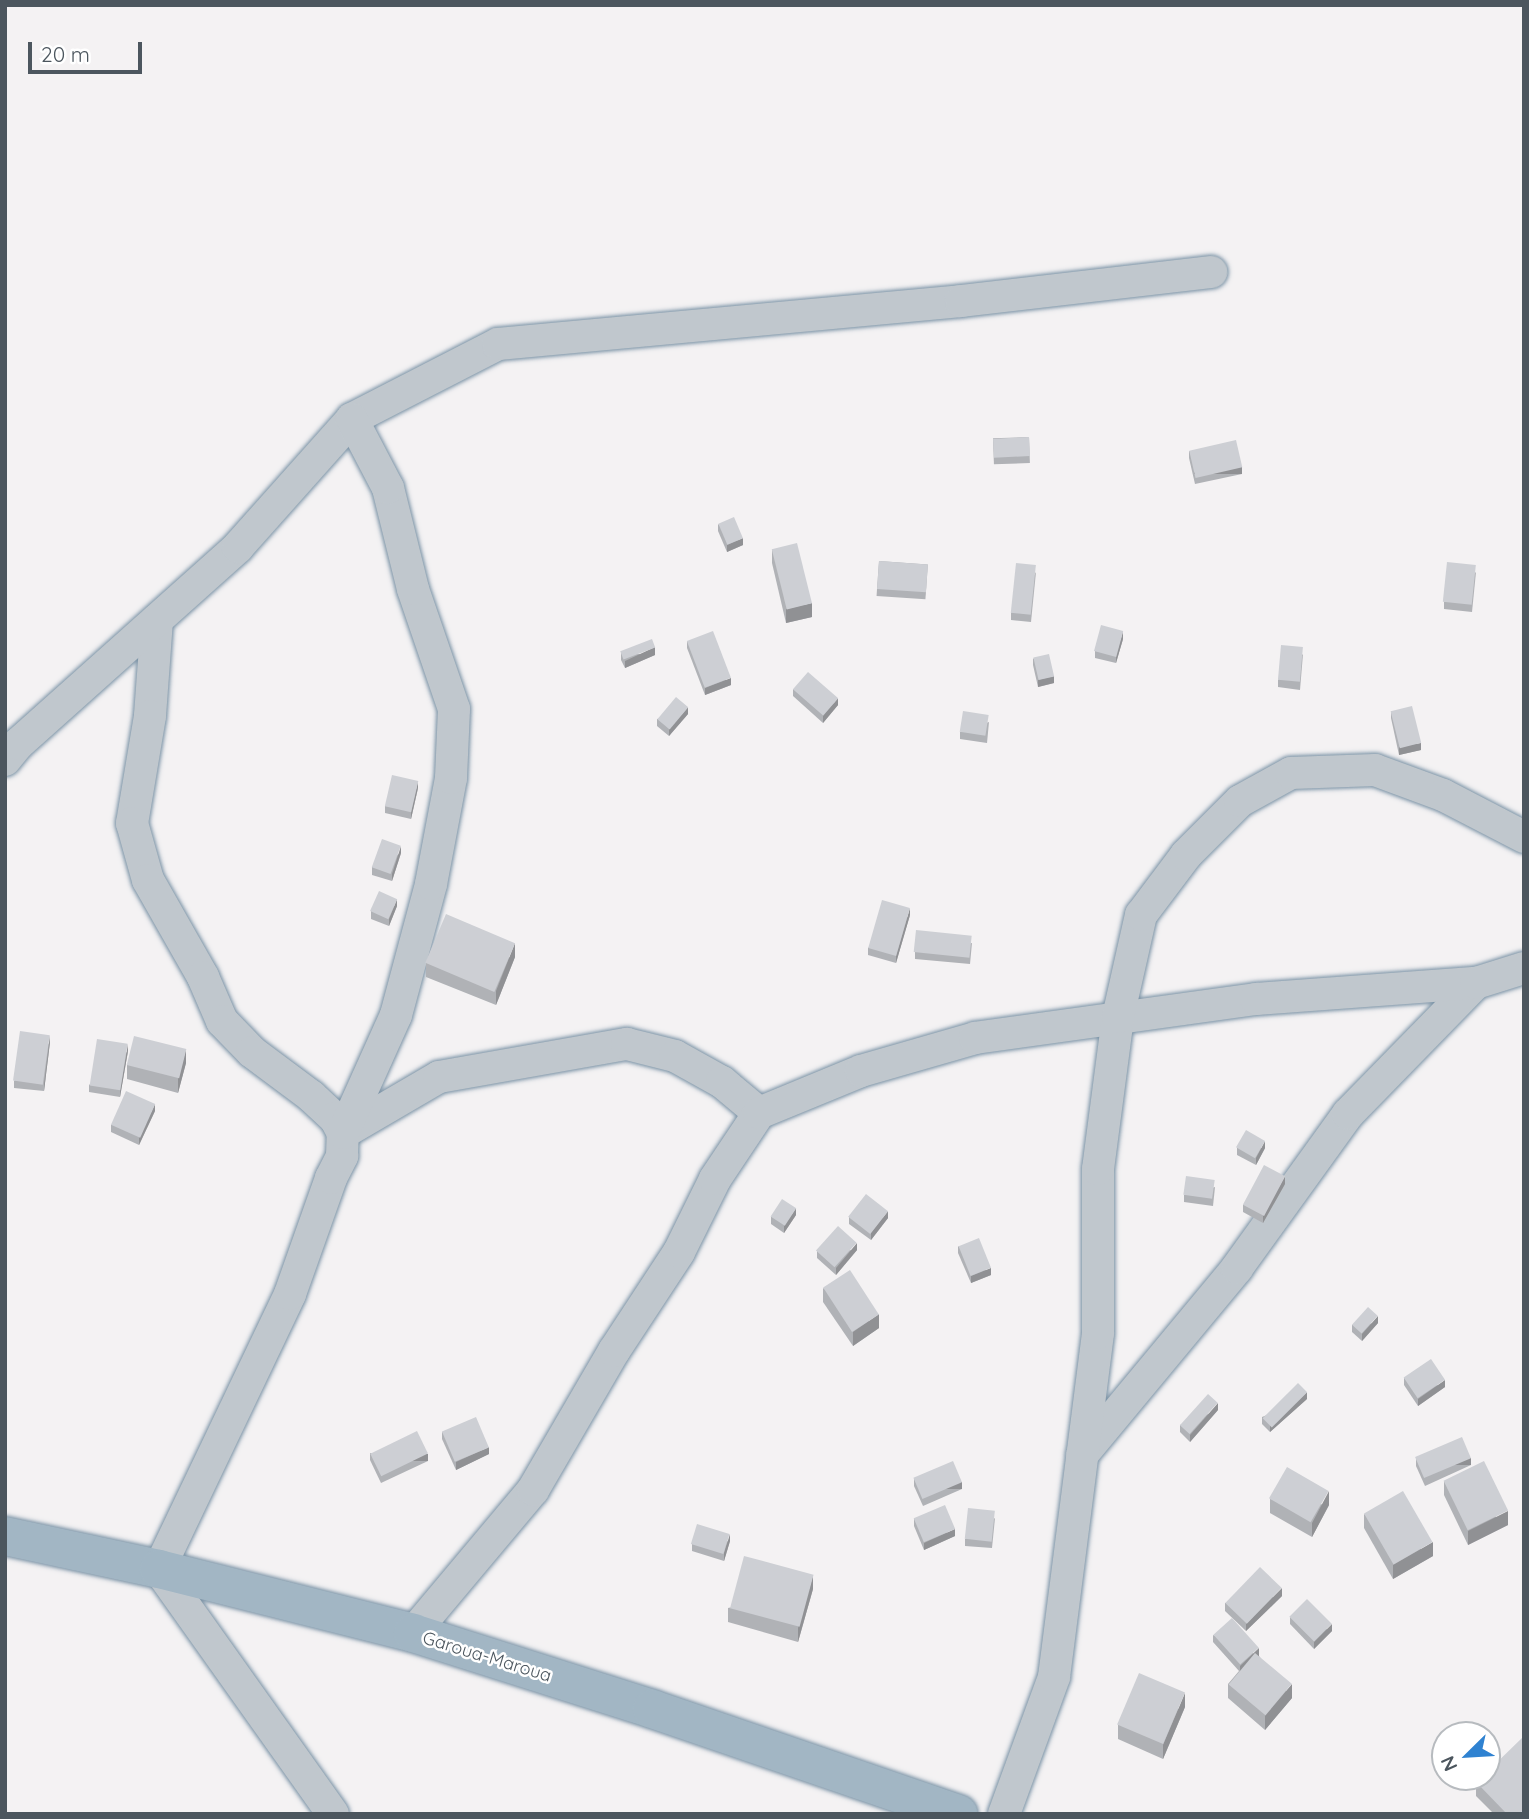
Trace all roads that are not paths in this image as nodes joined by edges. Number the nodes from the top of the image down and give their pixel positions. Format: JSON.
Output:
{"nodes":[{"id":1,"x":1211,"y":272,"type":"dead end"},
{"id":2,"x":352,"y":419,"type":"junction"},
{"id":3,"x":157,"y":620,"type":"junction"},
{"id":4,"x":5,"y":760,"type":"edge"},
{"id":5,"x":1524,"y":837,"type":"edge"},
{"id":6,"x":1524,"y":968,"type":"edge"},
{"id":7,"x":1476,"y":983,"type":"junction"},
{"id":8,"x":1118,"y":1017,"type":"junction"},
{"id":9,"x":760,"y":1113,"type":"junction"},
{"id":10,"x":343,"y":1133,"type":"junction"},
{"id":11,"x":1082,"y":1455,"type":"junction"},
{"id":12,"x":5,"y":1536,"type":"edge"},
{"id":13,"x":159,"y":1569,"type":"junction"},
{"id":14,"x":413,"y":1633,"type":"junction"},
{"id":15,"x":333,"y":1814,"type":"edge"},
{"id":16,"x":959,"y":1814,"type":"edge"},
{"id":17,"x":1004,"y":1814,"type":"edge"}],
"edges":[{"from":1,"to":2,"type":"street"},
{"from":2,"to":3,"type":"street"},
{"from":2,"to":10,"type":"street"},
{"from":3,"to":4,"type":"street"},
{"from":3,"to":10,"type":"street"},
{"from":5,"to":8,"type":"street"},
{"from":6,"to":7,"type":"street"},
{"from":7,"to":8,"type":"street"},
{"from":7,"to":11,"type":"street"},
{"from":8,"to":9,"type":"street"},
{"from":8,"to":11,"type":"street"},
{"from":9,"to":10,"type":"street"},
{"from":9,"to":14,"type":"street"},
{"from":10,"to":13,"type":"street"},
{"from":11,"to":17,"type":"street"},
{"from":12,"to":13,"type":"highway","name":"Garoua-Maroua"},
{"from":13,"to":14,"type":"highway","name":"Garoua-Maroua"},
{"from":13,"to":15,"type":"street"},
{"from":14,"to":16,"type":"highway","name":"Garoua-Maroua"}]}
